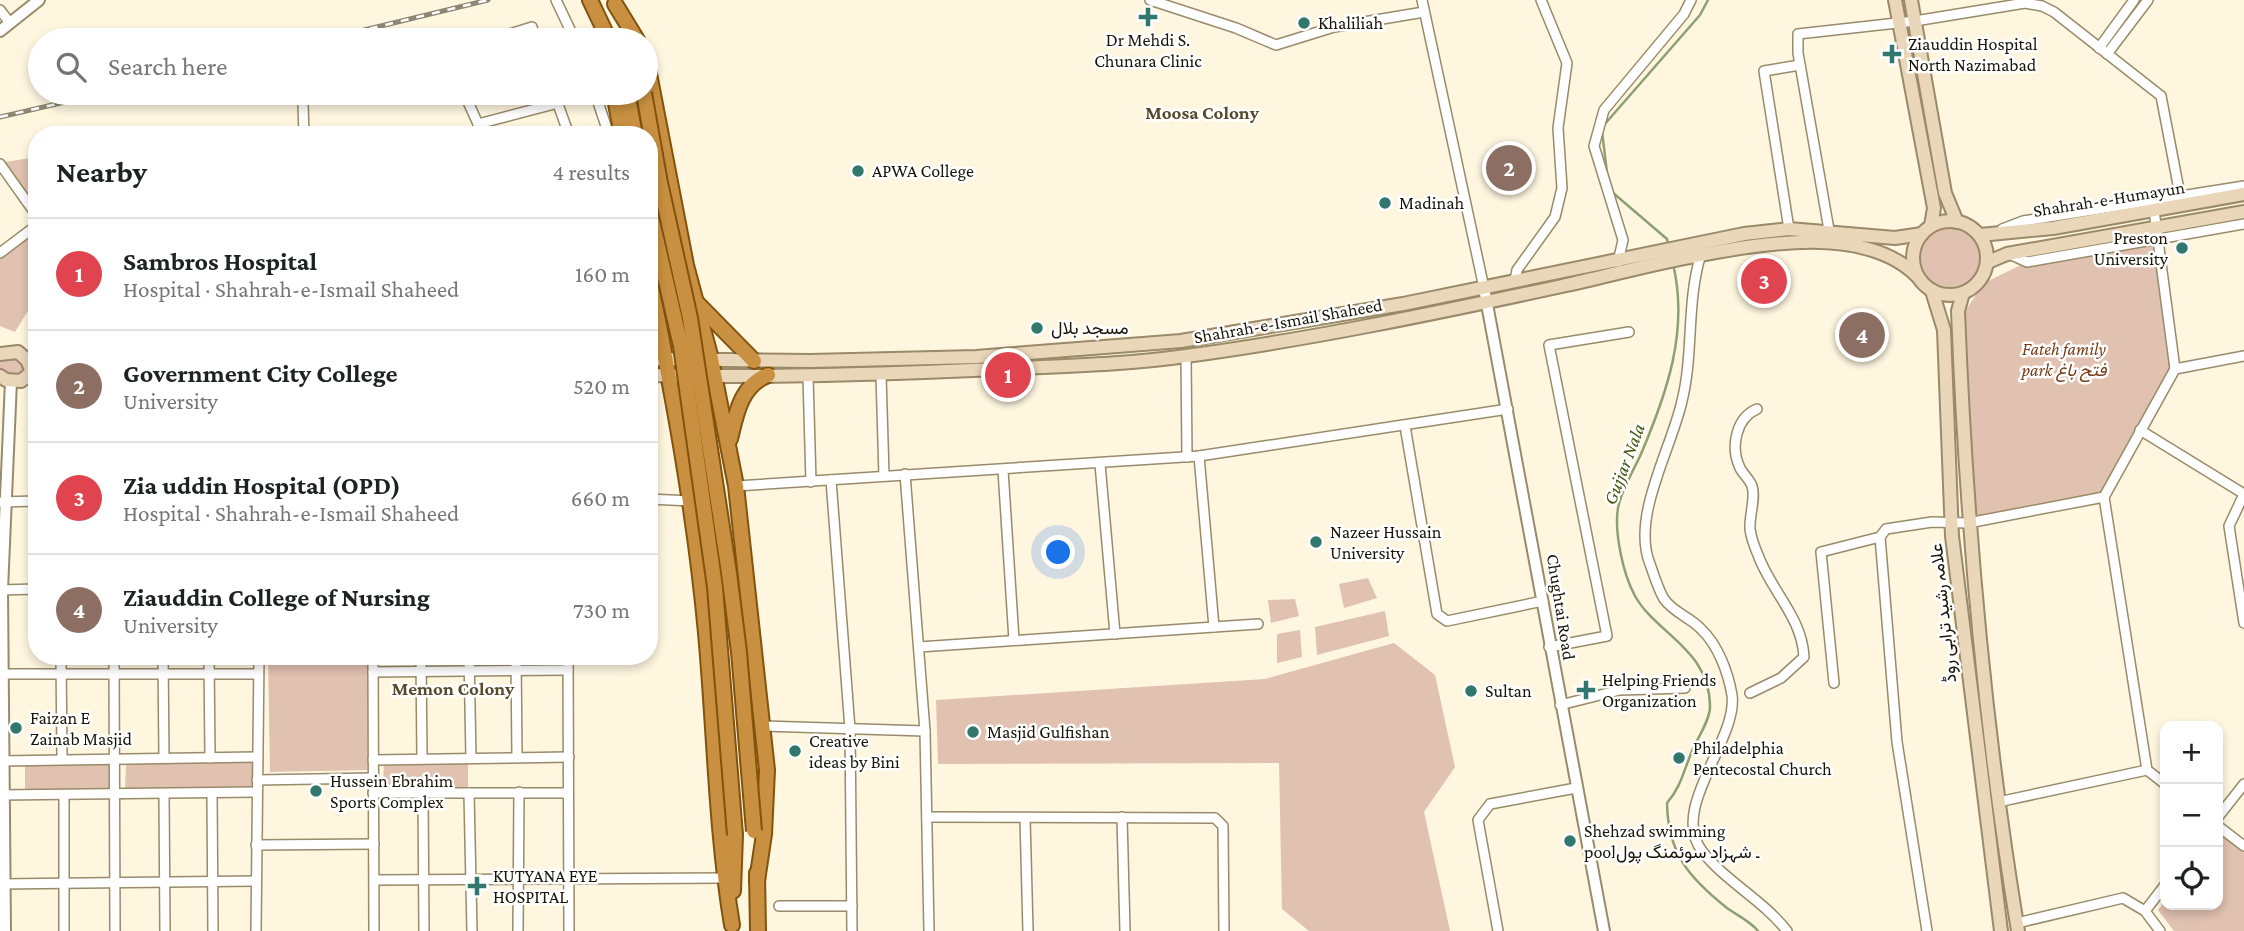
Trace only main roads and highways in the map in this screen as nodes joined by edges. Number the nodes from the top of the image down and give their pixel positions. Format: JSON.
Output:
{"nodes":[{"id":1,"x":590,"y":0,"type":"edge"},
{"id":2,"x":1895,"y":0,"type":"edge"},
{"id":3,"x":1911,"y":0,"type":"edge"},
{"id":4,"x":614,"y":2,"type":"edge"},
{"id":5,"x":599,"y":19,"type":"junction"},
{"id":6,"x":600,"y":28,"type":"edge"},
{"id":7,"x":603,"y":28,"type":"edge"},
{"id":8,"x":622,"y":28,"type":"edge"},
{"id":9,"x":630,"y":28,"type":"edge"},
{"id":10,"x":616,"y":105,"type":"edge"},
{"id":11,"x":629,"y":105,"type":"edge"},
{"id":12,"x":646,"y":105,"type":"edge"},
{"id":13,"x":655,"y":105,"type":"edge"},
{"id":14,"x":620,"y":126,"type":"edge"},
{"id":15,"x":633,"y":126,"type":"edge"},
{"id":16,"x":650,"y":126,"type":"edge"},
{"id":17,"x":658,"y":172,"type":"edge"},
{"id":18,"x":2244,"y":194,"type":"edge"},
{"id":19,"x":2244,"y":212,"type":"edge"},
{"id":20,"x":1957,"y":222,"type":"junction"},
{"id":21,"x":1926,"y":230,"type":"junction"},
{"id":22,"x":1986,"y":234,"type":"junction"},
{"id":23,"x":658,"y":247,"type":"edge"},
{"id":24,"x":1699,"y":251,"type":"junction"},
{"id":25,"x":1988,"y":262,"type":"junction"},
{"id":26,"x":1633,"y":265,"type":"junction"},
{"id":27,"x":1917,"y":276,"type":"junction"},
{"id":28,"x":1932,"y":291,"type":"junction"},
{"id":29,"x":1963,"y":293,"type":"junction"},
{"id":30,"x":696,"y":302,"type":"junction"},
{"id":31,"x":0,"y":342,"type":"edge"},
{"id":32,"x":0,"y":354,"type":"edge"},
{"id":33,"x":28,"y":358,"type":"edge"},
{"id":34,"x":658,"y":359,"type":"edge"},
{"id":35,"x":711,"y":359,"type":"junction"},
{"id":36,"x":754,"y":361,"type":"junction"},
{"id":37,"x":658,"y":362,"type":"edge"},
{"id":38,"x":714,"y":375,"type":"junction"},
{"id":39,"x":768,"y":375,"type":"junction"},
{"id":40,"x":658,"y":376,"type":"edge"},
{"id":41,"x":667,"y":376,"type":"junction"},
{"id":42,"x":28,"y":377,"type":"edge"},
{"id":43,"x":6,"y":378,"type":"edge"},
{"id":44,"x":728,"y":447,"type":"junction"},
{"id":45,"x":757,"y":881,"type":"junction"},
{"id":46,"x":2018,"y":927,"type":"edge"},
{"id":47,"x":733,"y":928,"type":"edge"},
{"id":48,"x":758,"y":931,"type":"edge"},
{"id":49,"x":2001,"y":931,"type":"edge"}],
"edges":[{"from":1,"to":5,"type":"highway"},
{"from":2,"to":21,"type":"main road"},
{"from":3,"to":20,"type":"main road"},
{"from":4,"to":8,"type":"highway"},
{"from":4,"to":9,"type":"highway"},
{"from":5,"to":6,"type":"highway"},
{"from":5,"to":7,"type":"highway"},
{"from":10,"to":14,"type":"highway"},
{"from":11,"to":15,"type":"highway"},
{"from":12,"to":16,"type":"highway","bridge":true},
{"from":13,"to":30,"type":"highway"},
{"from":17,"to":45,"type":"highway","bridge":true},
{"from":18,"to":22,"type":"main road","name":"Shahrah-e-Humayun"},
{"from":19,"to":25,"type":"main road","name":"Shahrah-e-Humayun"},
{"from":20,"to":21,"type":"main road"},
{"from":20,"to":22,"type":"main road"},
{"from":21,"to":24,"type":"main road","name":"Shahrah-e-Ismail Shaheed"},
{"from":21,"to":27,"type":"main road"},
{"from":22,"to":25,"type":"main road"},
{"from":23,"to":47,"type":"highway","bridge":true},
{"from":24,"to":26,"type":"main road","name":"Shahrah-e-Ismail Shaheed"},
{"from":24,"to":26,"type":"main road","name":"Shahrah-e-Ismail Shaheed"},
{"from":24,"to":27,"type":"main road","name":"Shahrah-e-Ismail Shaheed"},
{"from":25,"to":29,"type":"main road"},
{"from":26,"to":36,"type":"main road","name":"Shahrah-e-Ismail Shaheed"},
{"from":26,"to":39,"type":"main road","name":"Shahrah-e-Ismail Shaheed"},
{"from":27,"to":28,"type":"main road"},
{"from":28,"to":29,"type":"main road"},
{"from":28,"to":49,"type":"main road","name":"علامہ رشید ترابی روڈ"},
{"from":29,"to":46,"type":"main road","name":"علامہ رشید ترابی روڈ"},
{"from":30,"to":35,"type":"highway"},
{"from":30,"to":36,"type":"highway"},
{"from":31,"to":33,"type":"main road"},
{"from":32,"to":33,"type":"main road"},
{"from":34,"to":35,"type":"main road","name":"Shahrah-e-Ismail Shaheed"},
{"from":35,"to":36,"type":"main road","name":"Shahrah-e-Ismail Shaheed"},
{"from":35,"to":38,"type":"highway"},
{"from":37,"to":41,"type":"highway"},
{"from":38,"to":39,"type":"main road","name":"Shahrah-e-Ismail Shaheed"},
{"from":38,"to":41,"type":"main road","name":"Shahrah-e-Ismail Shaheed"},
{"from":38,"to":44,"type":"highway"},
{"from":39,"to":44,"type":"highway"},
{"from":40,"to":41,"type":"main road","name":"Shahrah-e-Ismail Shaheed"},
{"from":41,"to":47,"type":"highway"},
{"from":42,"to":43,"type":"main road"},
{"from":44,"to":45,"type":"highway"},
{"from":45,"to":48,"type":"highway"}]}
